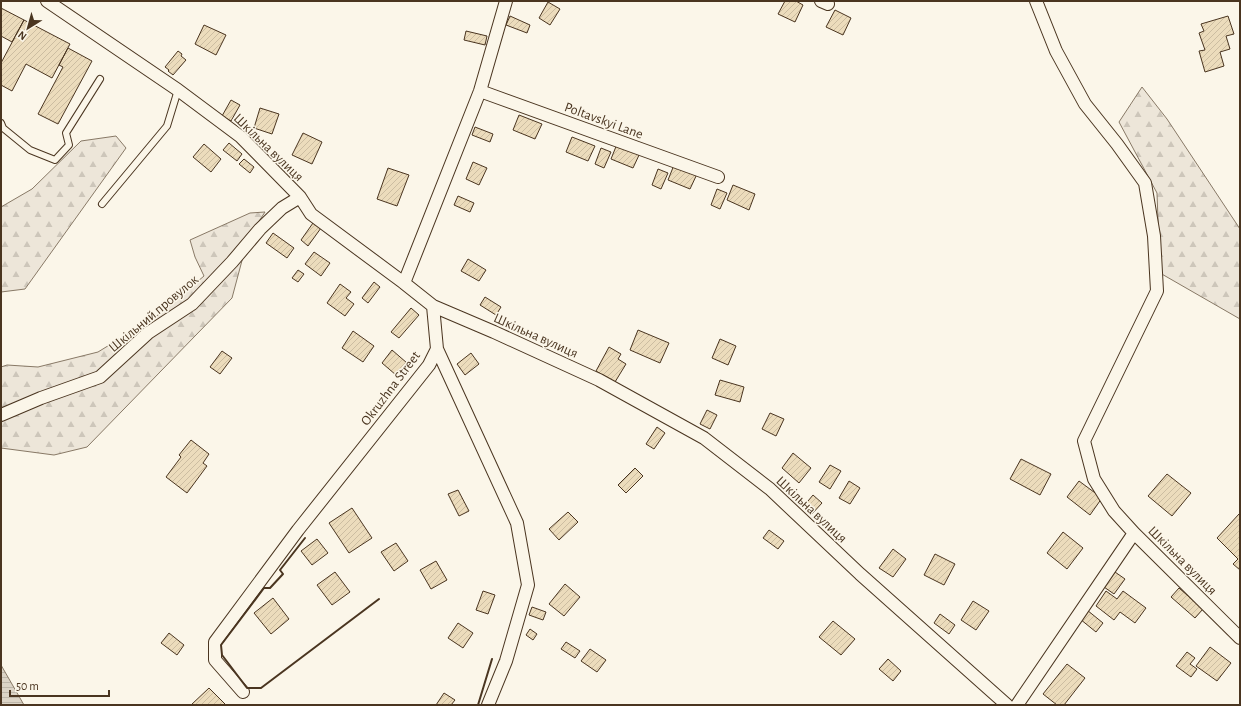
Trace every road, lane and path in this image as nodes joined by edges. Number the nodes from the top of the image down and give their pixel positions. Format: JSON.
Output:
{"nodes":[{"id":1,"x":47,"y":1,"type":"edge"},
{"id":2,"x":506,"y":1,"type":"edge"},
{"id":3,"x":1036,"y":1,"type":"edge"},
{"id":4,"x":100,"y":79,"type":"dead end"},
{"id":5,"x":178,"y":90,"type":"junction"},
{"id":6,"x":480,"y":91,"type":"junction"},
{"id":7,"x":1,"y":123,"type":"edge"},
{"id":8,"x":718,"y":177,"type":"dead end"},
{"id":9,"x":300,"y":197,"type":"junction"},
{"id":10,"x":102,"y":204,"type":"dead end"},
{"id":11,"x":404,"y":283,"type":"junction"},
{"id":12,"x":432,"y":306,"type":"junction"},
{"id":13,"x":437,"y":349,"type":"junction"},
{"id":14,"x":1,"y":415,"type":"edge"},
{"id":15,"x":1134,"y":533,"type":"junction"},
{"id":16,"x":1240,"y":638,"type":"edge"},
{"id":17,"x":243,"y":692,"type":"dead end"},
{"id":18,"x":488,"y":705,"type":"edge"},
{"id":19,"x":1006,"y":705,"type":"edge"},
{"id":20,"x":1017,"y":705,"type":"edge"}],
"edges":[{"from":1,"to":5,"type":"street","name":"Шкільна вулиця"},
{"from":2,"to":6,"type":"street"},
{"from":3,"to":15,"type":"street"},
{"from":4,"to":7,"type":"lane"},
{"from":5,"to":9,"type":"street","name":"Шкільна вулиця"},
{"from":5,"to":10,"type":"lane"},
{"from":6,"to":8,"type":"street","name":"Poltavskyi Lane"},
{"from":6,"to":11,"type":"street"},
{"from":9,"to":11,"type":"street","name":"Шкільна вулиця"},
{"from":9,"to":14,"type":"street","name":"Шкільний провулок"},
{"from":11,"to":12,"type":"street","name":"Шкільна вулиця"},
{"from":12,"to":13,"type":"street"},
{"from":12,"to":19,"type":"street","name":"Шкільна вулиця"},
{"from":13,"to":17,"type":"street","name":"Okruzhna Street"},
{"from":13,"to":18,"type":"street","name":"Okruzhna Street"},
{"from":15,"to":16,"type":"street","name":"Шкільна вулиця"},
{"from":15,"to":20,"type":"street","name":"Шкільна вулиця"}]}
